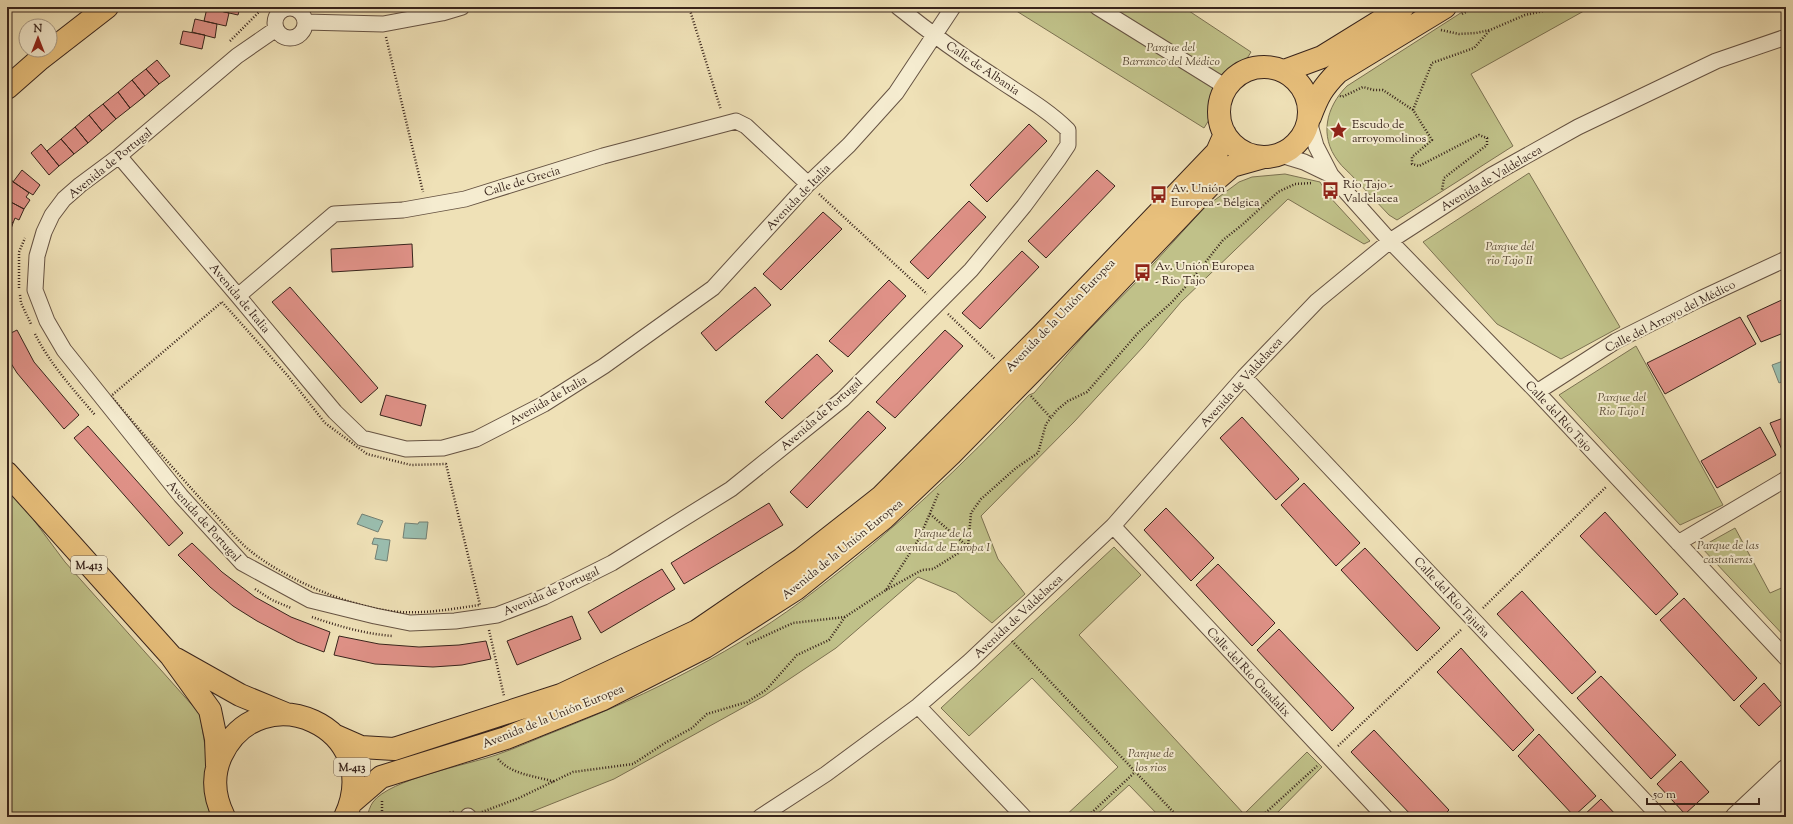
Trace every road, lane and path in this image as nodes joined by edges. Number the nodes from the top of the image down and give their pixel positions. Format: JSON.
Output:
{"nodes":[{"id":1,"x":107,"y":7,"type":"edge"},
{"id":2,"x":264,"y":7,"type":"edge"},
{"id":3,"x":291,"y":7,"type":"edge"},
{"id":4,"x":462,"y":7,"type":"edge"},
{"id":5,"x":689,"y":7,"type":"edge"},
{"id":6,"x":898,"y":7,"type":"edge"},
{"id":7,"x":953,"y":7,"type":"edge"},
{"id":8,"x":1097,"y":7,"type":"edge"},
{"id":9,"x":1403,"y":7,"type":"edge"},
{"id":10,"x":1445,"y":7,"type":"edge"},
{"id":11,"x":1562,"y":7,"type":"edge"},
{"id":12,"x":305,"y":22,"type":"junction"},
{"id":13,"x":383,"y":24,"type":"junction"},
{"id":14,"x":1435,"y":28,"type":"dead end"},
{"id":15,"x":276,"y":29,"type":"junction"},
{"id":16,"x":1490,"y":30,"type":"junction"},
{"id":17,"x":933,"y":35,"type":"junction"},
{"id":18,"x":1786,"y":37,"type":"edge"},
{"id":19,"x":228,"y":43,"type":"dead end"},
{"id":20,"x":1284,"y":71,"type":"junction"},
{"id":21,"x":1324,"y":86,"type":"junction"},
{"id":22,"x":7,"y":88,"type":"edge"},
{"id":23,"x":1226,"y":88,"type":"junction"},
{"id":24,"x":1413,"y":110,"type":"junction"},
{"id":25,"x":1310,"y":119,"type":"junction"},
{"id":26,"x":725,"y":124,"type":"junction"},
{"id":27,"x":1068,"y":130,"type":"joint"},
{"id":28,"x":1225,"y":134,"type":"junction"},
{"id":29,"x":119,"y":156,"type":"junction"},
{"id":30,"x":1272,"y":156,"type":"junction"},
{"id":31,"x":1325,"y":178,"type":"junction"},
{"id":32,"x":808,"y":184,"type":"junction"},
{"id":33,"x":1442,"y":191,"type":"dead end"},
{"id":34,"x":427,"y":206,"type":"junction"},
{"id":35,"x":27,"y":235,"type":"dead end"},
{"id":36,"x":1390,"y":241,"type":"junction"},
{"id":37,"x":1786,"y":259,"type":"edge"},
{"id":38,"x":238,"y":296,"type":"junction"},
{"id":39,"x":937,"y":304,"type":"junction"},
{"id":40,"x":1007,"y":370,"type":"junction"},
{"id":41,"x":1244,"y":377,"type":"junction"},
{"id":42,"x":1537,"y":392,"type":"junction"},
{"id":43,"x":1030,"y":395,"type":"dead end"},
{"id":44,"x":1051,"y":418,"type":"junction"},
{"id":45,"x":98,"y":419,"type":"dead end"},
{"id":46,"x":7,"y":473,"type":"edge"},
{"id":47,"x":1617,"y":477,"type":"junction"},
{"id":48,"x":1786,"y":480,"type":"edge"},
{"id":49,"x":930,"y":514,"type":"dead end"},
{"id":50,"x":1113,"y":526,"type":"junction"},
{"id":51,"x":1678,"y":543,"type":"junction"},
{"id":52,"x":968,"y":547,"type":"junction"},
{"id":53,"x":248,"y":549,"type":"joint"},
{"id":54,"x":253,"y":587,"type":"dead end"},
{"id":55,"x":886,"y":590,"type":"dead end"},
{"id":56,"x":297,"y":611,"type":"dead end"},
{"id":57,"x":309,"y":616,"type":"dead end"},
{"id":58,"x":845,"y":617,"type":"dead end"},
{"id":59,"x":1473,"y":619,"type":"junction"},
{"id":60,"x":1003,"y":630,"type":"junction"},
{"id":61,"x":481,"y":632,"type":"dead end"},
{"id":62,"x":398,"y":636,"type":"dead end"},
{"id":63,"x":171,"y":656,"type":"junction"},
{"id":64,"x":1786,"y":658,"type":"edge"},
{"id":65,"x":505,"y":702,"type":"dead end"},
{"id":66,"x":918,"y":706,"type":"junction"},
{"id":67,"x":286,"y":714,"type":"junction"},
{"id":68,"x":336,"y":736,"type":"junction"},
{"id":69,"x":494,"y":754,"type":"dead end"},
{"id":70,"x":1328,"y":756,"type":"junction"},
{"id":71,"x":217,"y":765,"type":"junction"},
{"id":72,"x":1786,"y":769,"type":"edge"},
{"id":73,"x":1135,"y":772,"type":"junction"},
{"id":74,"x":555,"y":782,"type":"junction"},
{"id":75,"x":1786,"y":794,"type":"edge"},
{"id":76,"x":349,"y":809,"type":"edge"},
{"id":77,"x":218,"y":813,"type":"edge"},
{"id":78,"x":442,"y":817,"type":"edge"},
{"id":79,"x":468,"y":817,"type":"edge"},
{"id":80,"x":760,"y":817,"type":"edge"},
{"id":81,"x":1024,"y":817,"type":"edge"},
{"id":82,"x":1087,"y":817,"type":"edge"},
{"id":83,"x":1178,"y":817,"type":"edge"},
{"id":84,"x":1261,"y":817,"type":"edge"},
{"id":85,"x":1385,"y":817,"type":"edge"},
{"id":86,"x":1660,"y":817,"type":"edge"},
{"id":87,"x":1735,"y":817,"type":"edge"},
{"id":88,"x":1761,"y":817,"type":"edge"}],
"edges":[{"from":1,"to":22,"type":"main road"},
{"from":2,"to":19,"type":"path"},
{"from":3,"to":12,"type":"street"},
{"from":3,"to":15,"type":"street"},
{"from":4,"to":13,"type":"street"},
{"from":5,"to":26,"type":"path"},
{"from":6,"to":17,"type":"street","name":"Calle de Albania"},
{"from":7,"to":17,"type":"street","name":"Avenida de Italia"},
{"from":8,"to":23,"type":"street"},
{"from":9,"to":20,"type":"main road"},
{"from":10,"to":21,"type":"main road"},
{"from":11,"to":16,"type":"path"},
{"from":12,"to":13,"type":"street"},
{"from":12,"to":15,"type":"street"},
{"from":13,"to":34,"type":"path"},
{"from":14,"to":16,"type":"path"},
{"from":15,"to":29,"type":"street","name":"Avenida de Portugal"},
{"from":16,"to":24,"type":"path"},
{"from":17,"to":27,"type":"street","name":"Calle de Albania"},
{"from":17,"to":32,"type":"street","name":"Avenida de Italia"},
{"from":18,"to":36,"type":"street","name":"Avenida de Valdelacea"},
{"from":20,"to":23,"type":"main road"},
{"from":20,"to":25,"type":"main road"},
{"from":21,"to":24,"type":"path"},
{"from":21,"to":25,"type":"main road"},
{"from":23,"to":28,"type":"main road"},
{"from":24,"to":33,"type":"path"},
{"from":25,"to":30,"type":"main road"},
{"from":25,"to":31,"type":"street","name":"Calle del Río Tajo"},
{"from":26,"to":32,"type":"street","name":"Calle de Grecia"},
{"from":26,"to":34,"type":"street","name":"Calle de Grecia"},
{"from":27,"to":39,"type":"street","name":"Avenida de Portugal"},
{"from":28,"to":30,"type":"main road"},
{"from":28,"to":40,"type":"main road","name":"Avenida de la Unión Europea"},
{"from":29,"to":38,"type":"street","name":"Avenida de Italia"},
{"from":29,"to":39,"type":"street","name":"Avenida de Portugal"},
{"from":30,"to":31,"type":"street","name":"Calle del Río Tajo"},
{"from":30,"to":76,"type":"main road","name":"Avenida de la Unión Europea"},
{"from":31,"to":36,"type":"street","name":"Calle del Río Tajo"},
{"from":31,"to":44,"type":"path"},
{"from":32,"to":38,"type":"street","name":"Avenida de Italia"},
{"from":32,"to":39,"type":"path"},
{"from":34,"to":38,"type":"street","name":"Calle de Grecia"},
{"from":35,"to":45,"type":"path"},
{"from":36,"to":41,"type":"street","name":"Avenida de Valdelacea"},
{"from":36,"to":42,"type":"street","name":"Calle del Río Tajo"},
{"from":37,"to":42,"type":"street","name":"Calle del Arroyo del Médico"},
{"from":39,"to":40,"type":"path"},
{"from":40,"to":68,"type":"main road","name":"Avenida de la Unión Europea"},
{"from":41,"to":50,"type":"street","name":"Avenida de Valdelacea"},
{"from":41,"to":59,"type":"street","name":"Calle del Río Tajuña"},
{"from":42,"to":47,"type":"street","name":"Calle del Río Tajo"},
{"from":43,"to":44,"type":"path"},
{"from":44,"to":52,"type":"path"},
{"from":46,"to":63,"type":"main road","number":"M-413"},
{"from":47,"to":51,"type":"street","name":"Calle del Río Tajo"},
{"from":47,"to":59,"type":"path"},
{"from":48,"to":51,"type":"street"},
{"from":49,"to":52,"type":"path"},
{"from":50,"to":60,"type":"street","name":"Avenida de Valdelacea"},
{"from":50,"to":70,"type":"street","name":"Calle del Río Guadalix"},
{"from":51,"to":64,"type":"street","name":"Calle del Río Tajo"},
{"from":52,"to":55,"type":"path"},
{"from":53,"to":53,"type":"path"},
{"from":54,"to":56,"type":"path"},
{"from":57,"to":62,"type":"path"},
{"from":58,"to":74,"type":"path"},
{"from":59,"to":70,"type":"path"},
{"from":59,"to":86,"type":"street","name":"Calle del Río Tajuña"},
{"from":60,"to":66,"type":"street","name":"Avenida de Valdelacea"},
{"from":60,"to":73,"type":"path"},
{"from":61,"to":65,"type":"path"},
{"from":63,"to":67,"type":"main road","number":"M-413"},
{"from":63,"to":71,"type":"main road","number":"M-413"},
{"from":66,"to":80,"type":"street","name":"Avenida de Valdelacea"},
{"from":66,"to":81,"type":"street"},
{"from":67,"to":68,"type":"main road","number":"M-413"},
{"from":67,"to":71,"type":"main road","number":"M-413"},
{"from":68,"to":76,"type":"main road","number":"M-413"},
{"from":69,"to":74,"type":"path"},
{"from":70,"to":84,"type":"path"},
{"from":70,"to":85,"type":"street","name":"Calle del Río Guadalix"},
{"from":71,"to":77,"type":"main road","number":"M-413"},
{"from":72,"to":87,"type":"street"},
{"from":73,"to":82,"type":"path"},
{"from":73,"to":83,"type":"path"},
{"from":74,"to":79,"type":"path"},
{"from":75,"to":88,"type":"street"},
{"from":78,"to":79,"type":"path"}]}
